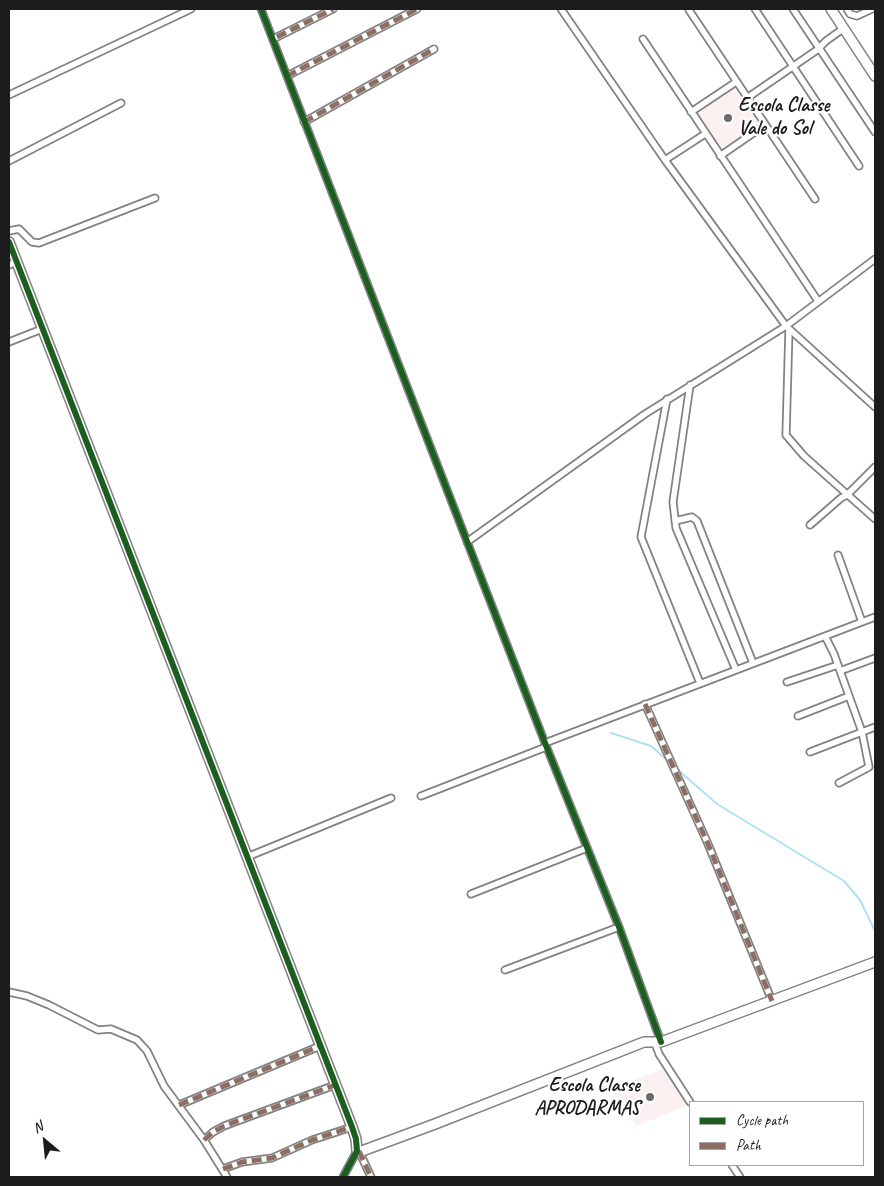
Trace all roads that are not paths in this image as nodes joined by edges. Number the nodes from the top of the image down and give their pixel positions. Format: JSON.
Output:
{"nodes":[{"id":1,"x":191,"y":9,"type":"edge"},
{"id":2,"x":260,"y":9,"type":"edge"},
{"id":3,"x":333,"y":9,"type":"edge"},
{"id":4,"x":417,"y":9,"type":"edge"},
{"id":5,"x":561,"y":9,"type":"edge"},
{"id":6,"x":755,"y":9,"type":"edge"},
{"id":7,"x":793,"y":9,"type":"edge"},
{"id":8,"x":831,"y":9,"type":"edge"},
{"id":9,"x":847,"y":9,"type":"edge"},
{"id":10,"x":872,"y":9,"type":"edge"},
{"id":11,"x":689,"y":10,"type":"edge"},
{"id":12,"x":844,"y":28,"type":"junction"},
{"id":13,"x":277,"y":37,"type":"dead end"},
{"id":14,"x":643,"y":40,"type":"dead end"},
{"id":15,"x":818,"y":48,"type":"junction"},
{"id":16,"x":434,"y":49,"type":"dead end"},
{"id":17,"x":793,"y":66,"type":"junction"},
{"id":18,"x":287,"y":76,"type":"junction"},
{"id":19,"x":875,"y":76,"type":"edge"},
{"id":20,"x":736,"y":82,"type":"junction"},
{"id":21,"x":9,"y":95,"type":"edge"},
{"id":22,"x":747,"y":98,"type":"junction"},
{"id":23,"x":121,"y":103,"type":"dead end"},
{"id":24,"x":691,"y":112,"type":"junction"},
{"id":25,"x":304,"y":122,"type":"junction"},
{"id":26,"x":765,"y":125,"type":"junction"},
{"id":27,"x":875,"y":132,"type":"edge"},
{"id":28,"x":705,"y":134,"type":"junction"},
{"id":29,"x":720,"y":156,"type":"junction"},
{"id":30,"x":666,"y":160,"type":"junction"},
{"id":31,"x":9,"y":161,"type":"edge"},
{"id":32,"x":859,"y":166,"type":"dead end"},
{"id":33,"x":155,"y":198,"type":"dead end"},
{"id":34,"x":815,"y":199,"type":"dead end"},
{"id":35,"x":9,"y":231,"type":"edge"},
{"id":36,"x":9,"y":242,"type":"edge"},
{"id":37,"x":875,"y":259,"type":"edge"},
{"id":38,"x":13,"y":264,"type":"edge"},
{"id":39,"x":818,"y":301,"type":"junction"},
{"id":40,"x":787,"y":327,"type":"junction"},
{"id":41,"x":42,"y":329,"type":"junction"},
{"id":42,"x":9,"y":342,"type":"edge"},
{"id":43,"x":690,"y":385,"type":"junction"},
{"id":44,"x":667,"y":400,"type":"junction"},
{"id":45,"x":875,"y":407,"type":"edge"},
{"id":46,"x":875,"y":467,"type":"edge"},
{"id":47,"x":847,"y":495,"type":"junction"},
{"id":48,"x":875,"y":519,"type":"edge"},
{"id":49,"x":675,"y":521,"type":"junction"},
{"id":50,"x":810,"y":525,"type":"dead end"},
{"id":51,"x":467,"y":542,"type":"junction"},
{"id":52,"x":838,"y":555,"type":"dead end"},
{"id":53,"x":875,"y":617,"type":"edge"},
{"id":54,"x":862,"y":622,"type":"junction"},
{"id":55,"x":825,"y":636,"type":"junction"},
{"id":56,"x":875,"y":658,"type":"edge"},
{"id":57,"x":753,"y":663,"type":"junction"},
{"id":58,"x":839,"y":668,"type":"junction"},
{"id":59,"x":736,"y":670,"type":"junction"},
{"id":60,"x":787,"y":682,"type":"dead end"},
{"id":61,"x":700,"y":684,"type":"junction"},
{"id":62,"x":849,"y":696,"type":"junction"},
{"id":63,"x":645,"y":704,"type":"junction"},
{"id":64,"x":798,"y":716,"type":"dead end"},
{"id":65,"x":875,"y":727,"type":"edge"},
{"id":66,"x":862,"y":732,"type":"junction"},
{"id":67,"x":545,"y":745,"type":"junction"},
{"id":68,"x":810,"y":752,"type":"dead end"},
{"id":69,"x":839,"y":783,"type":"dead end"},
{"id":70,"x":421,"y":796,"type":"dead end"},
{"id":71,"x":391,"y":798,"type":"dead end"},
{"id":72,"x":587,"y":848,"type":"junction"},
{"id":73,"x":247,"y":856,"type":"junction"},
{"id":74,"x":471,"y":894,"type":"dead end"},
{"id":75,"x":619,"y":928,"type":"junction"},
{"id":76,"x":875,"y":962,"type":"edge"},
{"id":77,"x":504,"y":970,"type":"dead end"},
{"id":78,"x":9,"y":992,"type":"edge"},
{"id":79,"x":772,"y":1001,"type":"junction"},
{"id":80,"x":658,"y":1042,"type":"junction"},
{"id":81,"x":320,"y":1046,"type":"junction"},
{"id":82,"x":336,"y":1085,"type":"junction"},
{"id":83,"x":689,"y":1101,"type":"edge"},
{"id":84,"x":179,"y":1105,"type":"junction"},
{"id":85,"x":352,"y":1128,"type":"junction"},
{"id":86,"x":204,"y":1140,"type":"junction"},
{"id":87,"x":358,"y":1151,"type":"junction"},
{"id":88,"x":733,"y":1166,"type":"edge"},
{"id":89,"x":223,"y":1169,"type":"junction"},
{"id":90,"x":370,"y":1176,"type":"edge"},
{"id":91,"x":227,"y":1177,"type":"edge"},
{"id":92,"x":343,"y":1177,"type":"edge"},
{"id":93,"x":740,"y":1177,"type":"edge"}],
"edges":[{"from":1,"to":21,"type":"street"},
{"from":2,"to":18,"type":"street"},
{"from":3,"to":13,"type":"street"},
{"from":4,"to":18,"type":"street"},
{"from":5,"to":30,"type":"street"},
{"from":6,"to":17,"type":"street"},
{"from":7,"to":15,"type":"street"},
{"from":8,"to":12,"type":"street"},
{"from":9,"to":10,"type":"street"},
{"from":11,"to":20,"type":"street"},
{"from":12,"to":15,"type":"street"},
{"from":12,"to":19,"type":"street"},
{"from":14,"to":24,"type":"street"},
{"from":15,"to":17,"type":"street"},
{"from":15,"to":27,"type":"street"},
{"from":16,"to":25,"type":"street"},
{"from":17,"to":22,"type":"street"},
{"from":17,"to":32,"type":"street"},
{"from":18,"to":25,"type":"street"},
{"from":20,"to":22,"type":"street"},
{"from":20,"to":24,"type":"street"},
{"from":22,"to":26,"type":"street"},
{"from":23,"to":31,"type":"street"},
{"from":24,"to":28,"type":"street"},
{"from":25,"to":51,"type":"street"},
{"from":26,"to":29,"type":"street"},
{"from":26,"to":34,"type":"street"},
{"from":28,"to":29,"type":"street"},
{"from":28,"to":30,"type":"street"},
{"from":29,"to":39,"type":"street"},
{"from":30,"to":40,"type":"street"},
{"from":33,"to":35,"type":"street"},
{"from":36,"to":38,"type":"street"},
{"from":37,"to":39,"type":"street"},
{"from":38,"to":41,"type":"street"},
{"from":39,"to":40,"type":"street"},
{"from":40,"to":43,"type":"street"},
{"from":40,"to":45,"type":"street"},
{"from":40,"to":47,"type":"street"},
{"from":41,"to":42,"type":"street"},
{"from":41,"to":73,"type":"street"},
{"from":43,"to":44,"type":"street"},
{"from":43,"to":49,"type":"street"},
{"from":44,"to":51,"type":"street"},
{"from":44,"to":61,"type":"street"},
{"from":46,"to":47,"type":"street"},
{"from":47,"to":48,"type":"street"},
{"from":47,"to":50,"type":"street"},
{"from":49,"to":57,"type":"street"},
{"from":49,"to":59,"type":"street"},
{"from":51,"to":67,"type":"street"},
{"from":52,"to":54,"type":"street"},
{"from":53,"to":54,"type":"street"},
{"from":54,"to":55,"type":"street"},
{"from":55,"to":57,"type":"street"},
{"from":55,"to":58,"type":"street"},
{"from":56,"to":58,"type":"street"},
{"from":57,"to":59,"type":"street"},
{"from":58,"to":60,"type":"street"},
{"from":58,"to":62,"type":"street"},
{"from":59,"to":61,"type":"street"},
{"from":61,"to":63,"type":"street"},
{"from":62,"to":64,"type":"street"},
{"from":62,"to":66,"type":"street"},
{"from":63,"to":67,"type":"street"},
{"from":63,"to":79,"type":"street"},
{"from":65,"to":66,"type":"street"},
{"from":66,"to":68,"type":"street"},
{"from":66,"to":69,"type":"street"},
{"from":67,"to":70,"type":"street"},
{"from":67,"to":72,"type":"street"},
{"from":71,"to":73,"type":"street"},
{"from":72,"to":74,"type":"street"},
{"from":72,"to":75,"type":"street"},
{"from":73,"to":81,"type":"street"},
{"from":75,"to":77,"type":"street"},
{"from":75,"to":80,"type":"street"},
{"from":76,"to":79,"type":"street"},
{"from":78,"to":84,"type":"street"},
{"from":79,"to":80,"type":"street"},
{"from":80,"to":83,"type":"street"},
{"from":80,"to":87,"type":"street"},
{"from":81,"to":82,"type":"street"},
{"from":81,"to":84,"type":"street"},
{"from":82,"to":85,"type":"street"},
{"from":82,"to":86,"type":"street"},
{"from":84,"to":86,"type":"street"},
{"from":85,"to":87,"type":"street"},
{"from":85,"to":89,"type":"street"},
{"from":86,"to":89,"type":"street"},
{"from":87,"to":90,"type":"street"},
{"from":87,"to":92,"type":"street"},
{"from":88,"to":93,"type":"street"},
{"from":89,"to":91,"type":"street"}]}
